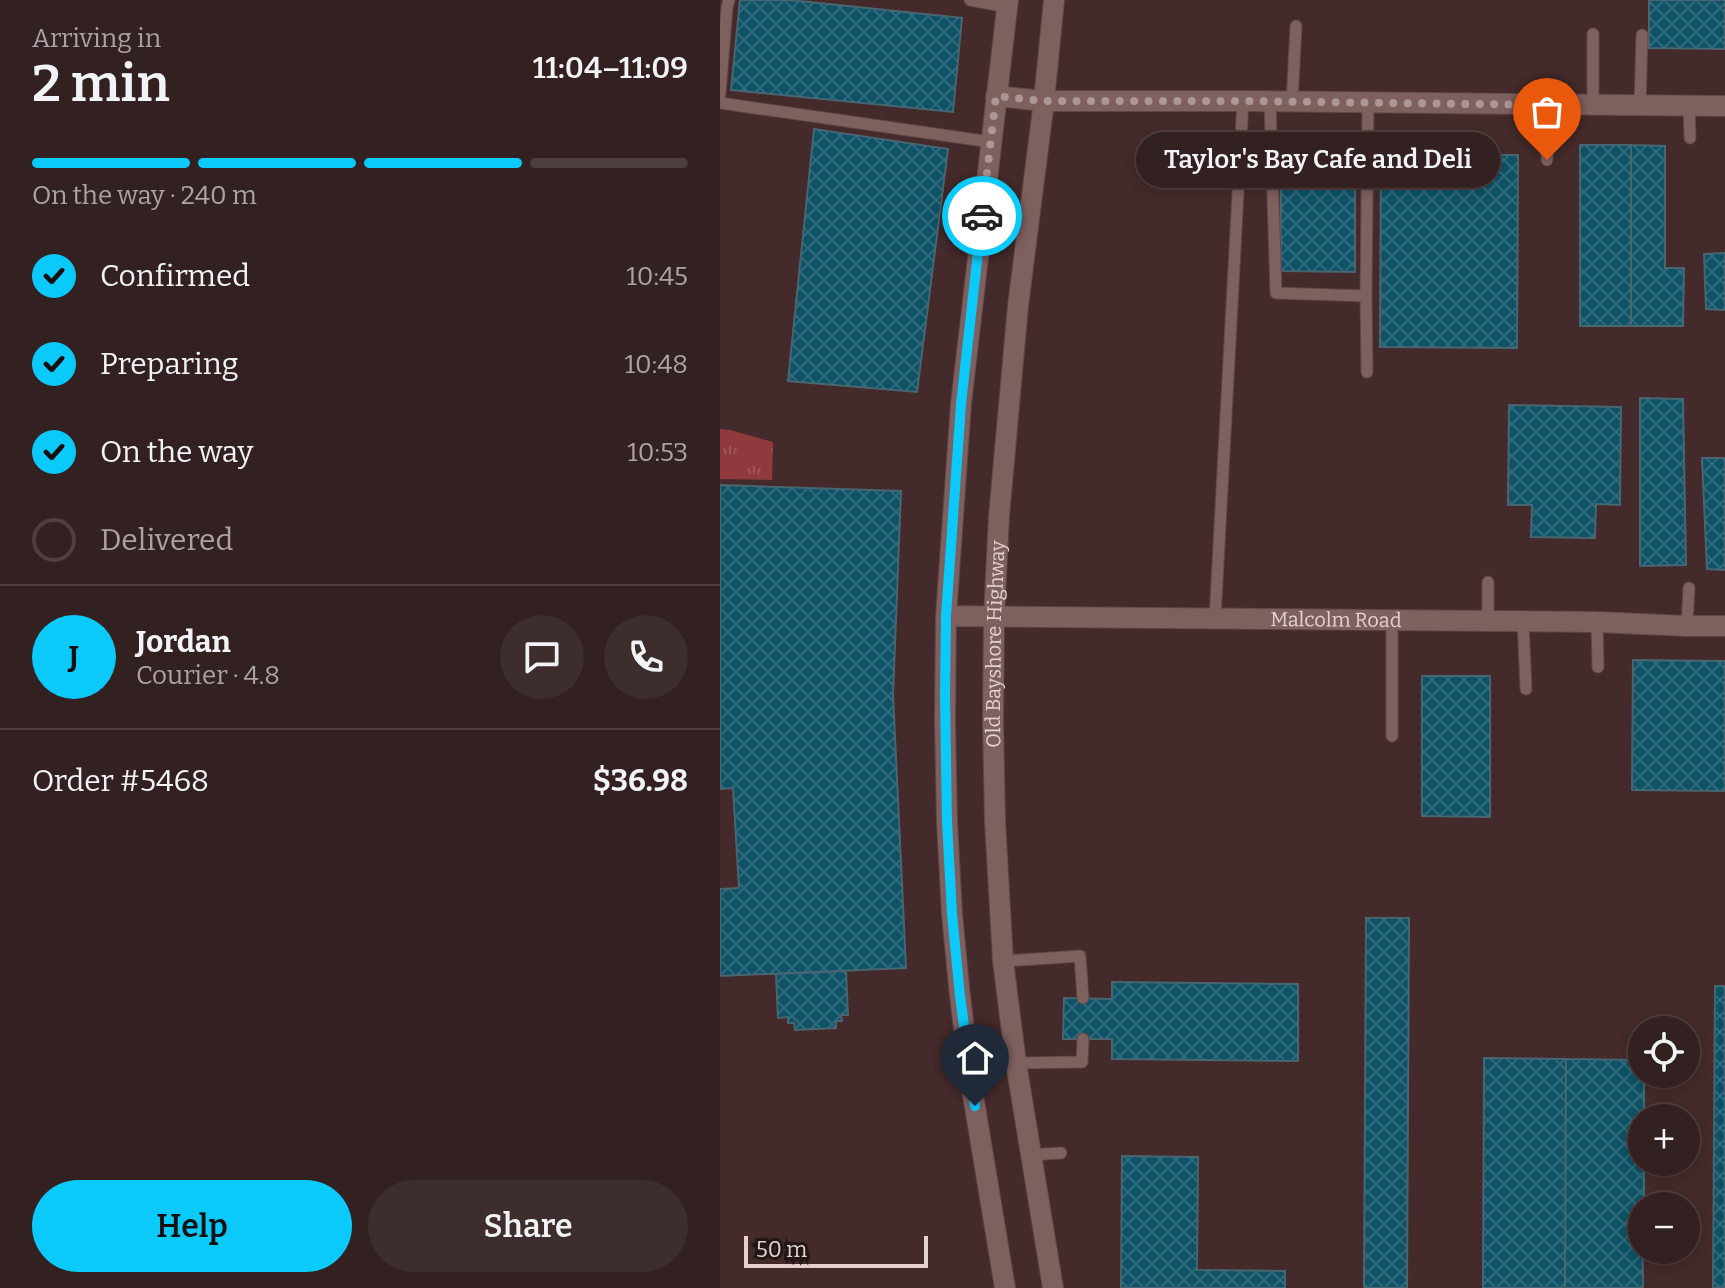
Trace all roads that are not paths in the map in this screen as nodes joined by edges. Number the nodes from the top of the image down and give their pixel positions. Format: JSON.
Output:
{"nodes":[{"id":1,"x":729,"y":0,"type":"edge"},
{"id":2,"x":970,"y":0,"type":"edge"},
{"id":3,"x":1054,"y":0,"type":"edge"},
{"id":4,"x":1007,"y":4,"type":"edge"},
{"id":5,"x":1296,"y":26,"type":"dead end"},
{"id":6,"x":1593,"y":34,"type":"dead end"},
{"id":7,"x":1642,"y":35,"type":"dead end"},
{"id":8,"x":720,"y":94,"type":"edge"},
{"id":9,"x":996,"y":96,"type":"junction"},
{"id":10,"x":1044,"y":101,"type":"junction"},
{"id":11,"x":1243,"y":101,"type":"junction"},
{"id":12,"x":1270,"y":102,"type":"junction"},
{"id":13,"x":720,"y":103,"type":"edge"},
{"id":14,"x":1292,"y":103,"type":"junction"},
{"id":15,"x":1368,"y":103,"type":"junction"},
{"id":16,"x":1548,"y":105,"type":"junction"},
{"id":17,"x":1593,"y":105,"type":"junction"},
{"id":18,"x":1640,"y":105,"type":"junction"},
{"id":19,"x":1689,"y":106,"type":"junction"},
{"id":20,"x":1725,"y":106,"type":"edge"},
{"id":21,"x":1690,"y":138,"type":"dead end"},
{"id":22,"x":991,"y":142,"type":"junction"},
{"id":23,"x":1547,"y":160,"type":"dead end"},
{"id":24,"x":1366,"y":296,"type":"junction"},
{"id":25,"x":1367,"y":372,"type":"dead end"},
{"id":26,"x":1488,"y":582,"type":"dead end"},
{"id":27,"x":1689,"y":588,"type":"dead end"},
{"id":28,"x":946,"y":616,"type":"junction"},
{"id":29,"x":994,"y":617,"type":"junction"},
{"id":30,"x":1215,"y":619,"type":"junction"},
{"id":31,"x":1392,"y":620,"type":"junction"},
{"id":32,"x":1488,"y":621,"type":"junction"},
{"id":33,"x":1523,"y":621,"type":"junction"},
{"id":34,"x":1597,"y":622,"type":"junction"},
{"id":35,"x":1687,"y":626,"type":"junction"},
{"id":36,"x":1725,"y":626,"type":"edge"},
{"id":37,"x":1598,"y":667,"type":"dead end"},
{"id":38,"x":1526,"y":689,"type":"dead end"},
{"id":39,"x":1392,"y":736,"type":"dead end"},
{"id":40,"x":1003,"y":961,"type":"junction"},
{"id":41,"x":1083,"y":998,"type":"dead end"},
{"id":42,"x":1083,"y":1039,"type":"dead end"},
{"id":43,"x":1016,"y":1063,"type":"junction"},
{"id":44,"x":1061,"y":1153,"type":"dead end"},
{"id":45,"x":1031,"y":1155,"type":"junction"},
{"id":46,"x":1005,"y":1288,"type":"edge"},
{"id":47,"x":1053,"y":1288,"type":"edge"}],
"edges":[{"from":1,"to":8,"type":"lane"},
{"from":2,"to":4,"type":"lane"},
{"from":3,"to":10,"type":"main road","name":"Old Bayshore Highway"},
{"from":4,"to":9,"type":"main road"},
{"from":5,"to":14,"type":"lane"},
{"from":6,"to":17,"type":"lane"},
{"from":7,"to":18,"type":"lane"},
{"from":9,"to":10,"type":"main road"},
{"from":9,"to":22,"type":"main road"},
{"from":10,"to":11,"type":"main road"},
{"from":10,"to":29,"type":"main road","name":"Old Bayshore Highway"},
{"from":11,"to":12,"type":"main road"},
{"from":11,"to":30,"type":"lane"},
{"from":12,"to":14,"type":"main road"},
{"from":12,"to":24,"type":"lane"},
{"from":13,"to":22,"type":"lane"},
{"from":14,"to":15,"type":"main road"},
{"from":15,"to":16,"type":"main road"},
{"from":15,"to":24,"type":"lane"},
{"from":16,"to":17,"type":"main road"},
{"from":16,"to":23,"type":"lane"},
{"from":17,"to":18,"type":"main road"},
{"from":18,"to":19,"type":"main road"},
{"from":19,"to":20,"type":"main road"},
{"from":19,"to":21,"type":"lane"},
{"from":22,"to":28,"type":"main road"},
{"from":24,"to":25,"type":"lane"},
{"from":26,"to":32,"type":"lane"},
{"from":27,"to":35,"type":"lane"},
{"from":28,"to":29,"type":"main road","name":"Malcolm Road"},
{"from":28,"to":46,"type":"main road"},
{"from":29,"to":30,"type":"main road","name":"Malcolm Road"},
{"from":29,"to":40,"type":"main road","name":"Old Bayshore Highway"},
{"from":30,"to":31,"type":"main road","name":"Malcolm Road"},
{"from":31,"to":32,"type":"main road","name":"Malcolm Road"},
{"from":31,"to":39,"type":"lane"},
{"from":32,"to":33,"type":"main road","name":"Malcolm Road"},
{"from":33,"to":34,"type":"main road","name":"Malcolm Road"},
{"from":33,"to":38,"type":"lane"},
{"from":34,"to":35,"type":"main road","name":"Malcolm Road"},
{"from":34,"to":37,"type":"lane"},
{"from":35,"to":36,"type":"main road","name":"Malcolm Road"},
{"from":40,"to":41,"type":"lane"},
{"from":40,"to":43,"type":"main road","name":"Old Bayshore Highway"},
{"from":42,"to":43,"type":"lane"},
{"from":43,"to":45,"type":"main road","name":"Old Bayshore Highway"},
{"from":44,"to":45,"type":"lane"},
{"from":45,"to":47,"type":"main road","name":"Old Bayshore Highway"}]}
